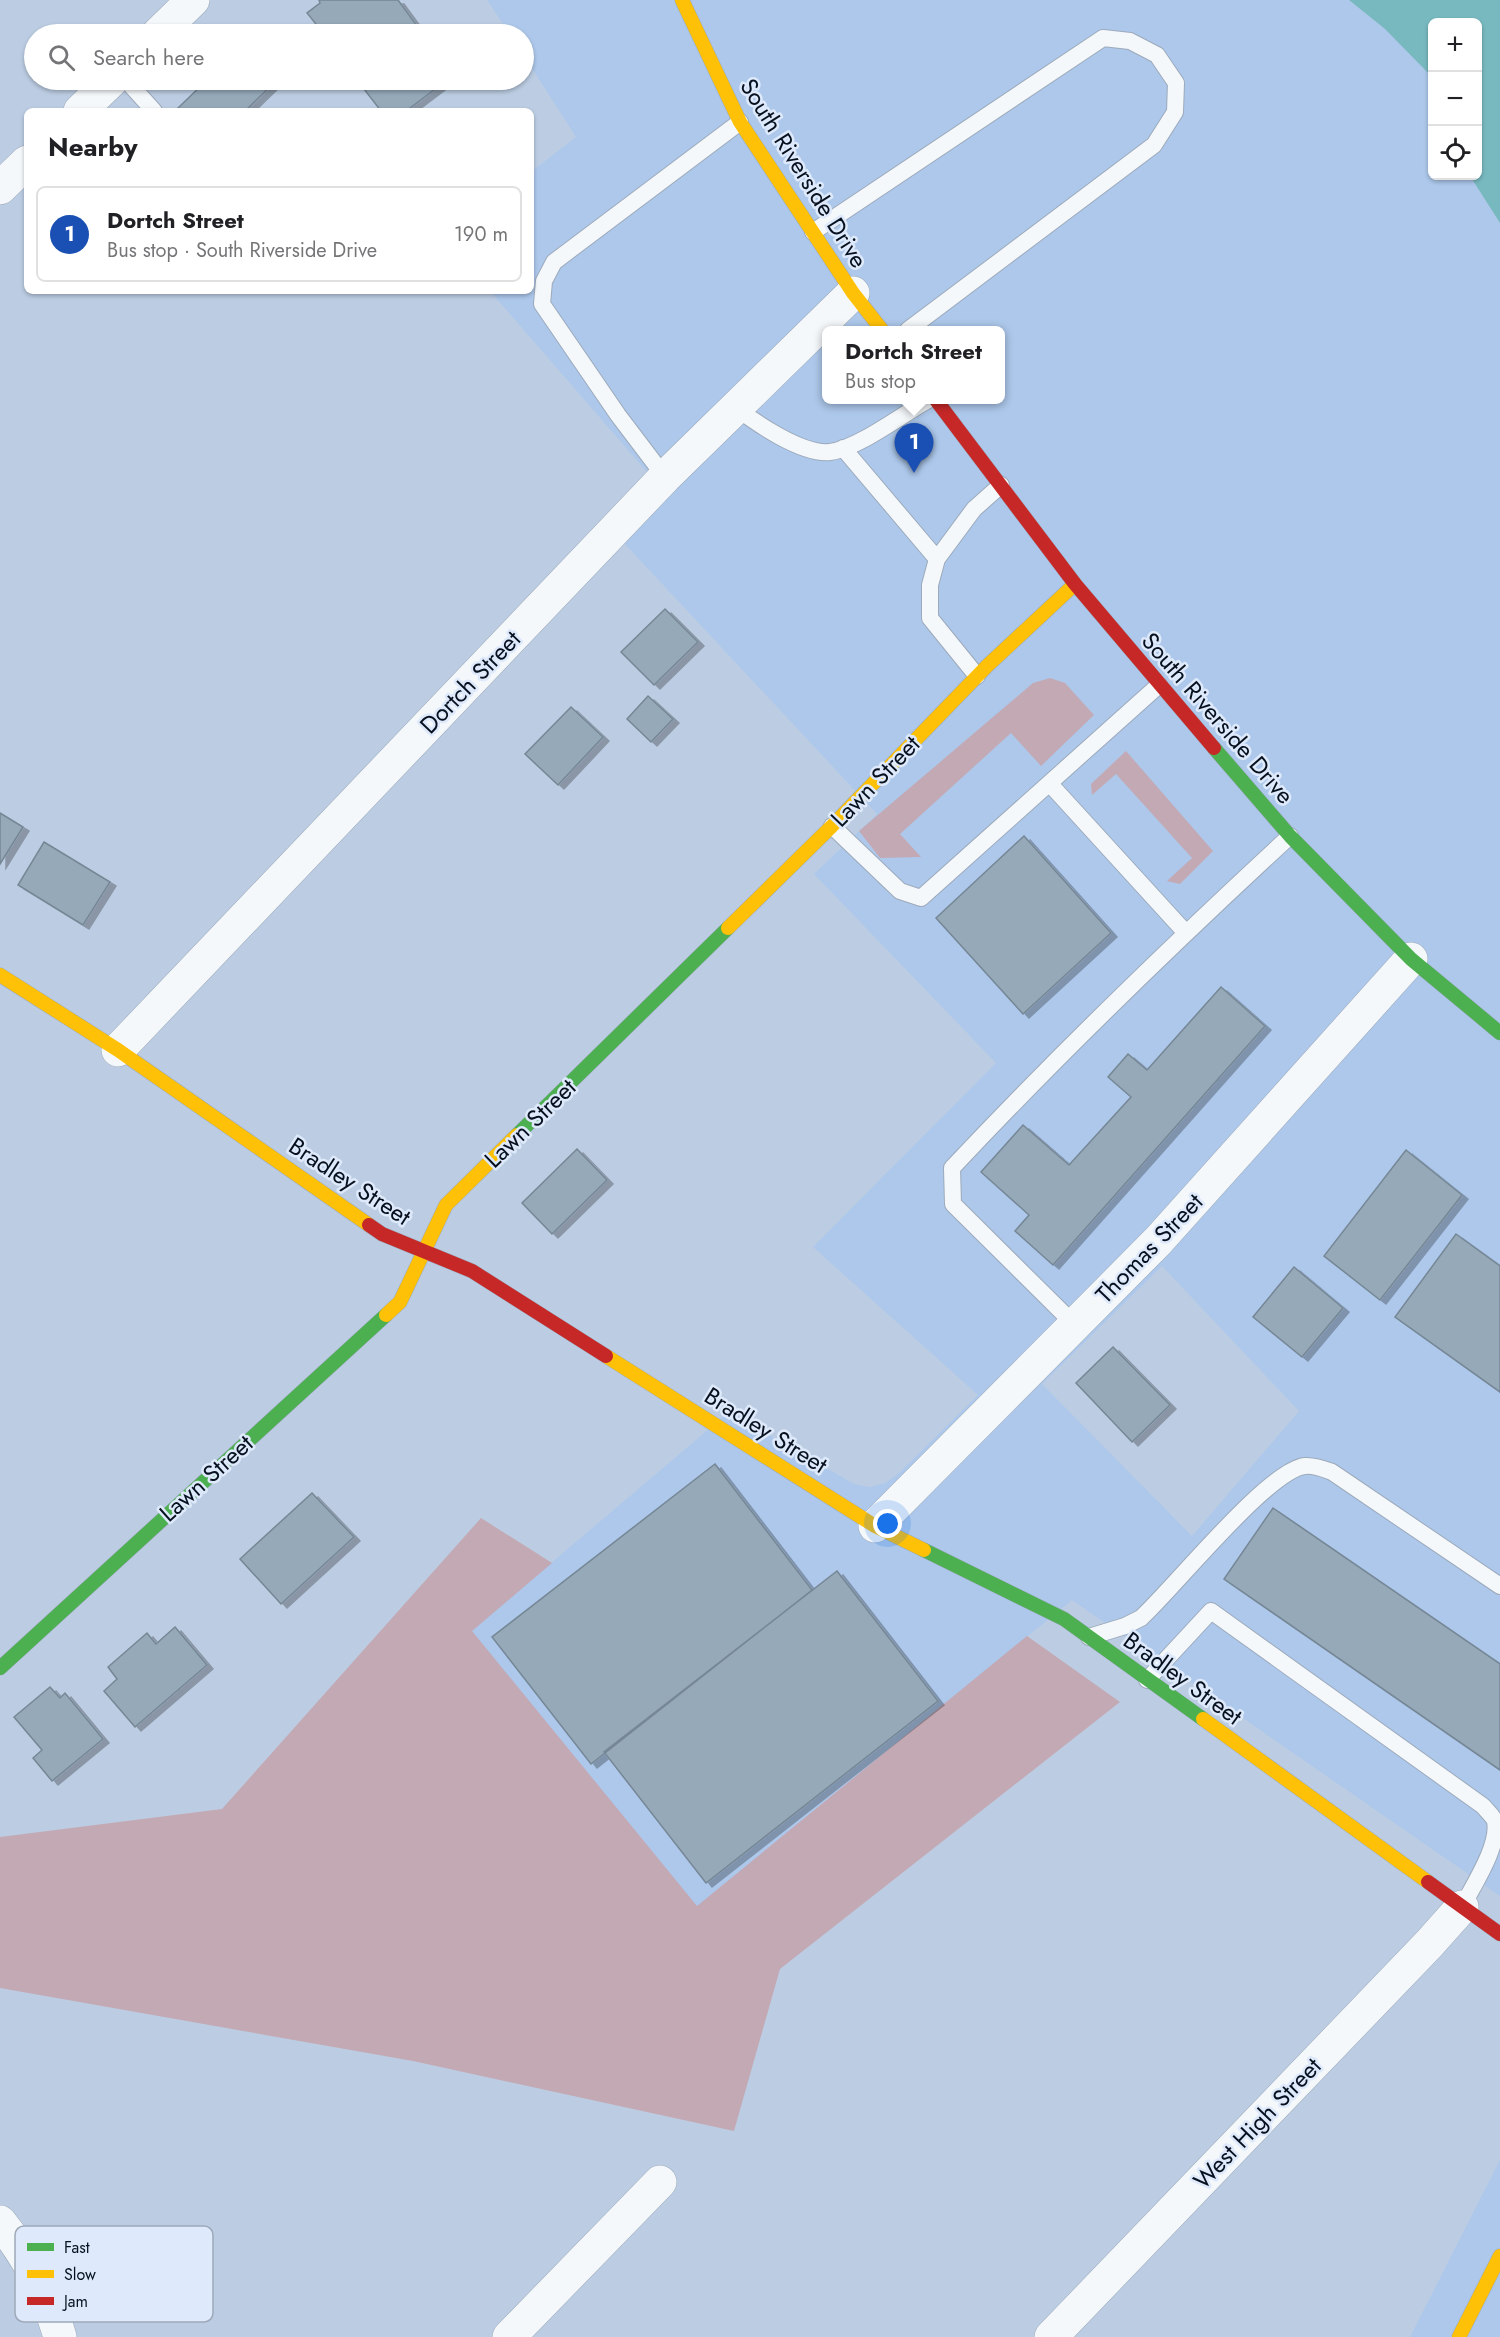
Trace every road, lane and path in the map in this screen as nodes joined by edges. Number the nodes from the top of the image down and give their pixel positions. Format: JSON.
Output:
{"nodes":[{"id":1,"x":194,"y":0,"type":"edge"},
{"id":2,"x":682,"y":0,"type":"edge"},
{"id":3,"x":169,"y":24,"type":"edge"},
{"id":4,"x":102,"y":90,"type":"edge"},
{"id":5,"x":135,"y":90,"type":"edge"},
{"id":6,"x":83,"y":108,"type":"edge"},
{"id":7,"x":151,"y":108,"type":"edge"},
{"id":8,"x":740,"y":122,"type":"junction"},
{"id":9,"x":24,"y":165,"type":"edge"},
{"id":10,"x":0,"y":189,"type":"edge"},
{"id":11,"x":813,"y":232,"type":"junction"},
{"id":12,"x":853,"y":293,"type":"junction"},
{"id":13,"x":879,"y":326,"type":"edge"},
{"id":14,"x":913,"y":326,"type":"edge"},
{"id":15,"x":920,"y":404,"type":"edge"},
{"id":16,"x":940,"y":404,"type":"edge"},
{"id":17,"x":735,"y":407,"type":"junction"},
{"id":18,"x":843,"y":448,"type":"junction"},
{"id":19,"x":665,"y":477,"type":"junction"},
{"id":20,"x":1001,"y":485,"type":"junction"},
{"id":21,"x":937,"y":559,"type":"junction"},
{"id":22,"x":1075,"y":584,"type":"junction"},
{"id":23,"x":977,"y":676,"type":"junction"},
{"id":24,"x":1159,"y":686,"type":"junction"},
{"id":25,"x":1050,"y":784,"type":"junction"},
{"id":26,"x":832,"y":826,"type":"junction"},
{"id":27,"x":1290,"y":836,"type":"junction"},
{"id":28,"x":1186,"y":933,"type":"junction"},
{"id":29,"x":1411,"y":958,"type":"junction"},
{"id":30,"x":0,"y":975,"type":"edge"},
{"id":31,"x":1500,"y":1034,"type":"edge"},
{"id":32,"x":118,"y":1050,"type":"junction"},
{"id":33,"x":425,"y":1252,"type":"junction"},
{"id":34,"x":1075,"y":1325,"type":"junction"},
{"id":35,"x":875,"y":1526,"type":"junction"},
{"id":36,"x":1500,"y":1586,"type":"edge"},
{"id":37,"x":1088,"y":1638,"type":"junction"},
{"id":38,"x":0,"y":1668,"type":"edge"},
{"id":39,"x":1147,"y":1680,"type":"junction"},
{"id":40,"x":1462,"y":1907,"type":"junction"},
{"id":41,"x":1500,"y":1934,"type":"edge"},
{"id":42,"x":660,"y":2182,"type":"dead end"},
{"id":43,"x":0,"y":2222,"type":"edge"},
{"id":44,"x":15,"y":2242,"type":"edge"},
{"id":45,"x":1500,"y":2256,"type":"edge"},
{"id":46,"x":55,"y":2322,"type":"edge"},
{"id":47,"x":60,"y":2337,"type":"edge"},
{"id":48,"x":509,"y":2337,"type":"edge"},
{"id":49,"x":1052,"y":2337,"type":"edge"},
{"id":50,"x":1460,"y":2337,"type":"edge"}],
"edges":[{"from":1,"to":3,"type":"street"},
{"from":2,"to":8,"type":"main road","name":"South Riverside Drive"},
{"from":4,"to":6,"type":"street"},
{"from":5,"to":7,"type":"lane"},
{"from":8,"to":11,"type":"main road","name":"South Riverside Drive"},
{"from":8,"to":19,"type":"lane"},
{"from":9,"to":10,"type":"street"},
{"from":11,"to":12,"type":"main road","name":"South Riverside Drive"},
{"from":11,"to":14,"type":"lane"},
{"from":12,"to":13,"type":"main road","name":"South Riverside Drive"},
{"from":12,"to":17,"type":"street","name":"Dortch Street"},
{"from":15,"to":18,"type":"lane"},
{"from":16,"to":20,"type":"main road","name":"South Riverside Drive"},
{"from":17,"to":18,"type":"lane"},
{"from":17,"to":19,"type":"street","name":"Dortch Street"},
{"from":18,"to":21,"type":"lane"},
{"from":19,"to":32,"type":"street","name":"Dortch Street"},
{"from":20,"to":21,"type":"lane"},
{"from":20,"to":22,"type":"main road","name":"South Riverside Drive"},
{"from":21,"to":23,"type":"lane"},
{"from":22,"to":23,"type":"main road","name":"Lawn Street"},
{"from":22,"to":24,"type":"main road","name":"South Riverside Drive"},
{"from":23,"to":26,"type":"main road","name":"Lawn Street"},
{"from":24,"to":25,"type":"lane"},
{"from":24,"to":27,"type":"main road","name":"South Riverside Drive"},
{"from":25,"to":26,"type":"lane"},
{"from":25,"to":28,"type":"lane"},
{"from":26,"to":33,"type":"main road","name":"Lawn Street"},
{"from":27,"to":28,"type":"lane"},
{"from":27,"to":29,"type":"main road","name":"South Riverside Drive"},
{"from":28,"to":34,"type":"lane"},
{"from":29,"to":31,"type":"main road","name":"South Riverside Drive"},
{"from":29,"to":34,"type":"street","name":"Thomas Street"},
{"from":30,"to":32,"type":"main road","name":"Bradley Street"},
{"from":32,"to":33,"type":"main road","name":"Bradley Street"},
{"from":33,"to":35,"type":"main road","name":"Bradley Street"},
{"from":33,"to":38,"type":"main road","name":"Lawn Street"},
{"from":34,"to":35,"type":"street","name":"Thomas Street"},
{"from":35,"to":37,"type":"main road","name":"Bradley Street"},
{"from":36,"to":37,"type":"lane"},
{"from":37,"to":39,"type":"main road","name":"Bradley Street"},
{"from":39,"to":40,"type":"main road","name":"Bradley Street"},
{"from":39,"to":40,"type":"lane"},
{"from":40,"to":41,"type":"main road","name":"Bradley Street"},
{"from":40,"to":49,"type":"street","name":"West High Street"},
{"from":42,"to":48,"type":"street"},
{"from":43,"to":44,"type":"street"},
{"from":45,"to":50,"type":"main road"},
{"from":46,"to":47,"type":"street"}]}
